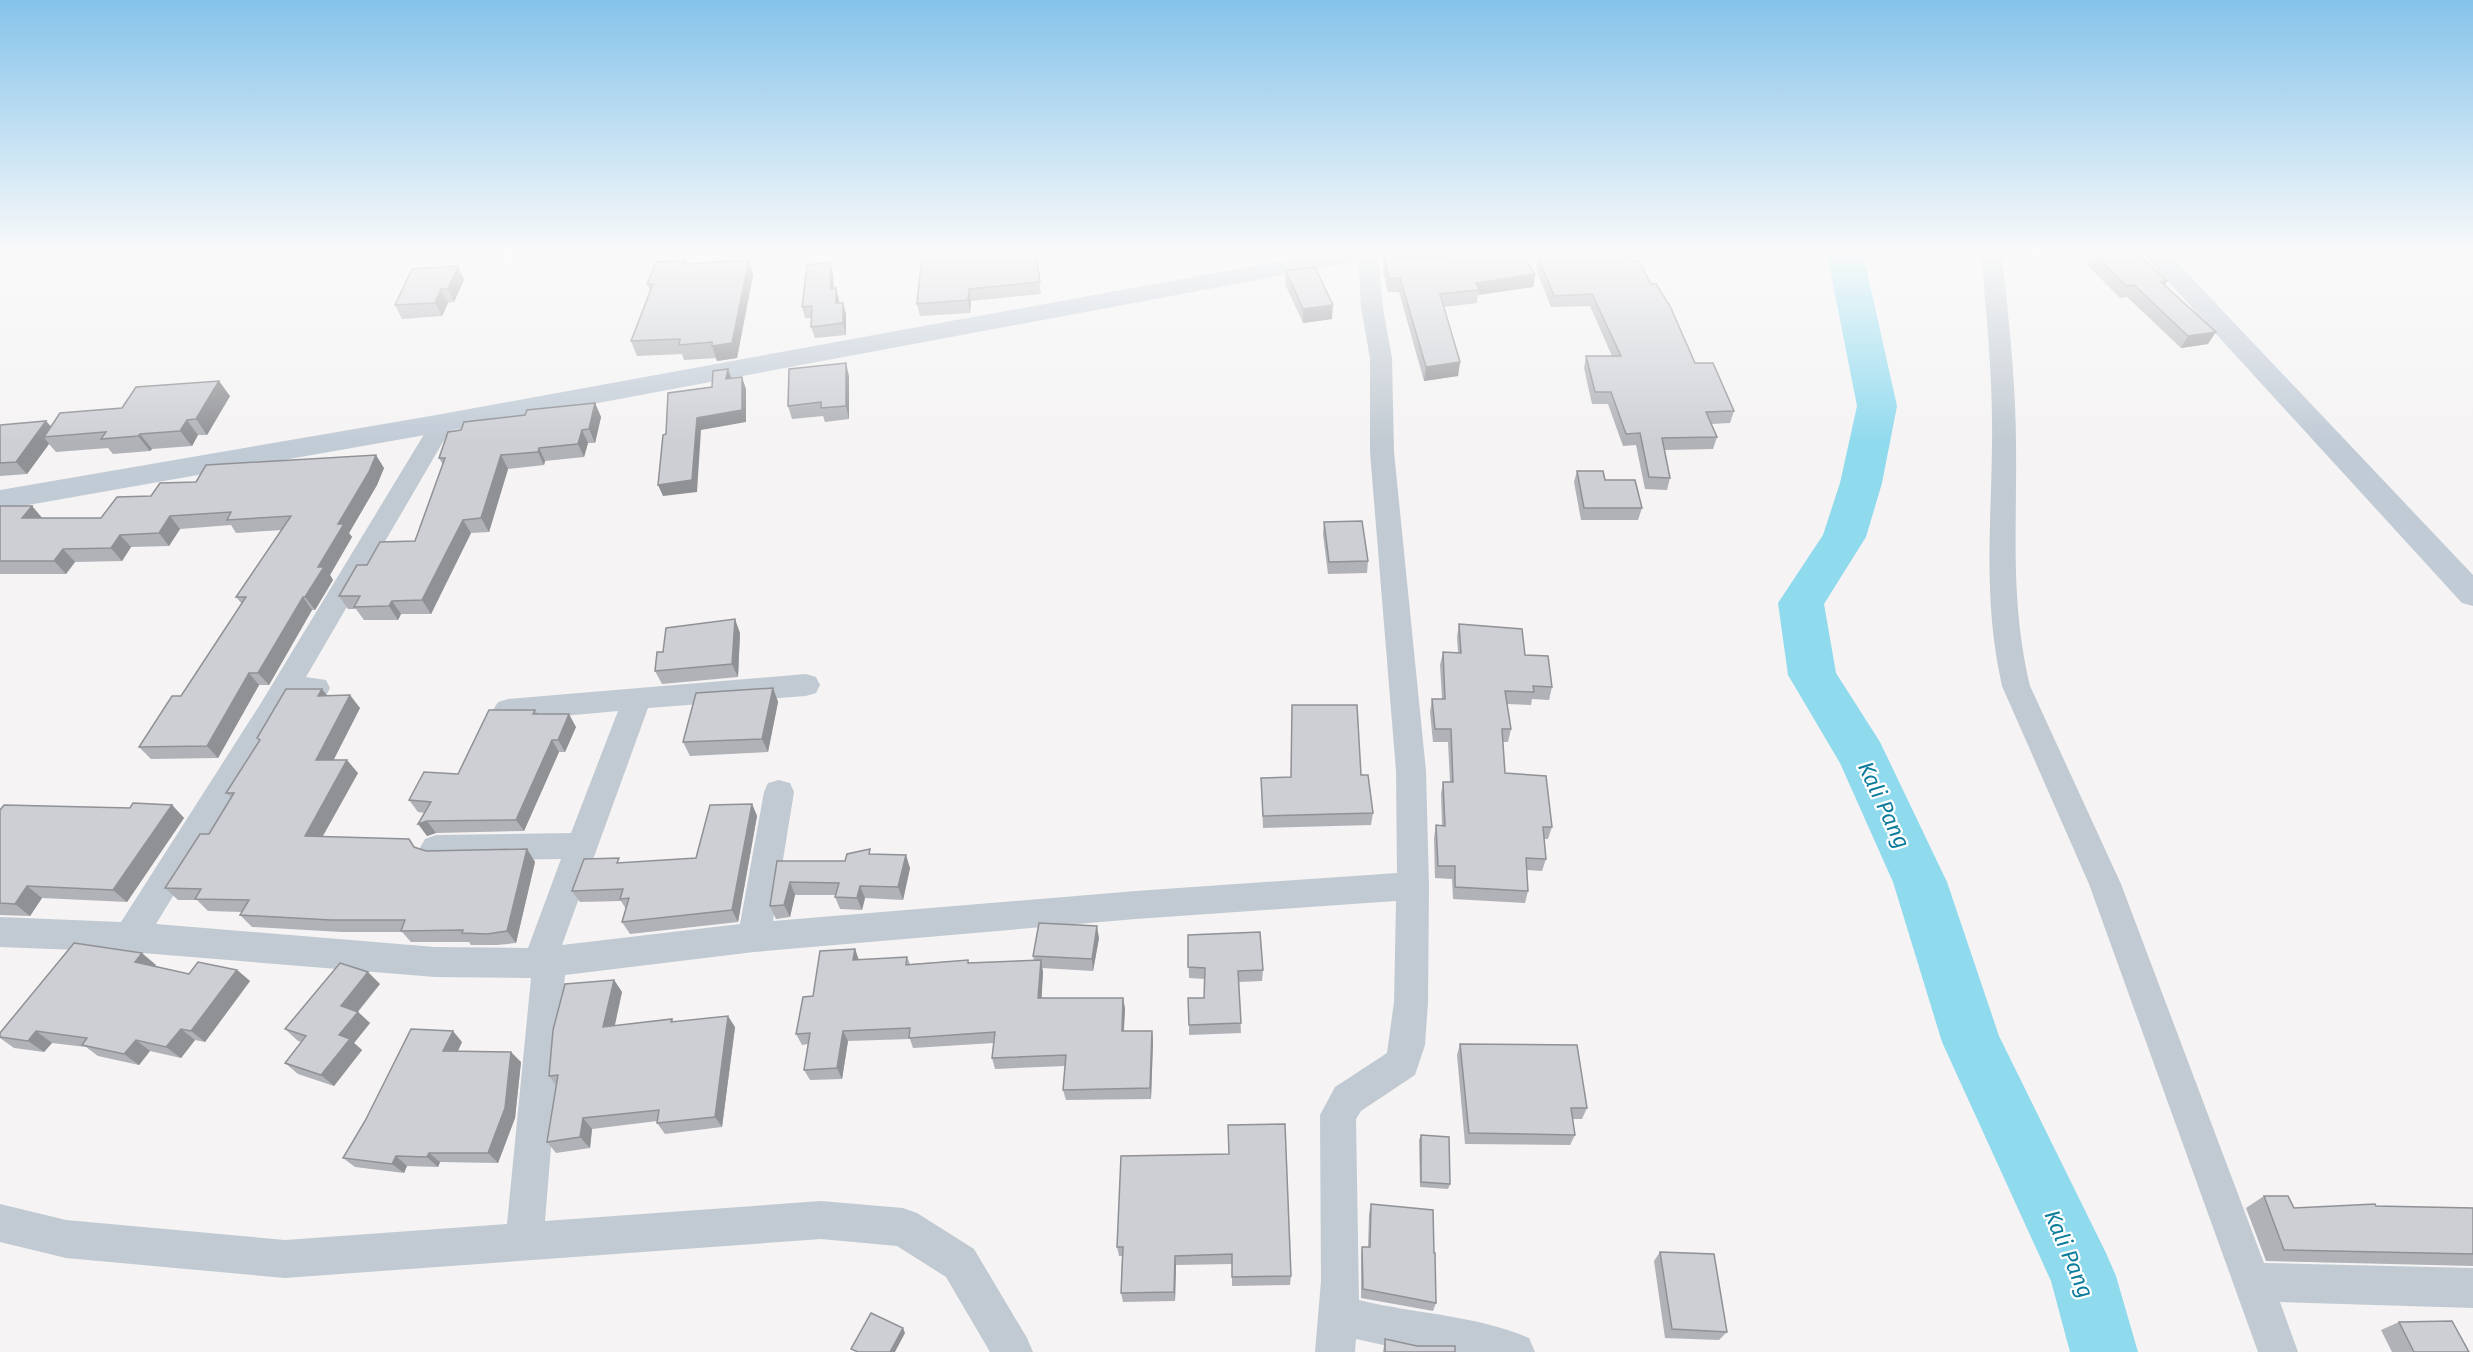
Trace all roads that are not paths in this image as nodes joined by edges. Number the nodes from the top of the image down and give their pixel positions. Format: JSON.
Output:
{"nodes":[{"id":1,"x":1017,"y":317,"type":"edge"},
{"id":2,"x":1374,"y":317,"type":"edge"},
{"id":3,"x":1996,"y":317,"type":"edge"},
{"id":4,"x":2214,"y":317,"type":"edge"},
{"id":5,"x":442,"y":423,"type":"junction"},
{"id":6,"x":0,"y":500,"type":"edge"},
{"id":7,"x":2473,"y":595,"type":"edge"},
{"id":8,"x":806,"y":686,"type":"dead end"},
{"id":9,"x":285,"y":688,"type":"junction"},
{"id":10,"x":316,"y":688,"type":"edge"},
{"id":11,"x":637,"y":698,"type":"junction"},
{"id":12,"x":508,"y":710,"type":"edge"},
{"id":13,"x":778,"y":792,"type":"dead end"},
{"id":14,"x":582,"y":846,"type":"junction"},
{"id":15,"x":436,"y":848,"type":"edge"},
{"id":16,"x":1413,"y":886,"type":"junction"},
{"id":17,"x":0,"y":932,"type":"edge"},
{"id":18,"x":130,"y":937,"type":"junction"},
{"id":19,"x":754,"y":937,"type":"junction"},
{"id":20,"x":544,"y":962,"type":"junction"},
{"id":21,"x":0,"y":1223,"type":"edge"},
{"id":22,"x":524,"y":1240,"type":"junction"},
{"id":23,"x":2254,"y":1282,"type":"junction"},
{"id":24,"x":2473,"y":1288,"type":"edge"},
{"id":25,"x":1337,"y":1333,"type":"edge"},
{"id":26,"x":1013,"y":1352,"type":"edge"},
{"id":27,"x":1515,"y":1352,"type":"edge"},
{"id":28,"x":2278,"y":1352,"type":"edge"}],
"edges":[{"from":1,"to":5,"type":"street"},
{"from":2,"to":16,"type":"street"},
{"from":3,"to":23,"type":"street"},
{"from":4,"to":7,"type":"street"},
{"from":5,"to":6,"type":"street"},
{"from":5,"to":9,"type":"street"},
{"from":8,"to":11,"type":"street"},
{"from":9,"to":10,"type":"street"},
{"from":9,"to":18,"type":"street"},
{"from":11,"to":12,"type":"street"},
{"from":11,"to":14,"type":"street"},
{"from":13,"to":19,"type":"street"},
{"from":14,"to":15,"type":"street"},
{"from":14,"to":20,"type":"street"},
{"from":16,"to":19,"type":"street"},
{"from":16,"to":25,"type":"street"},
{"from":17,"to":18,"type":"street"},
{"from":18,"to":20,"type":"street"},
{"from":19,"to":20,"type":"street"},
{"from":20,"to":22,"type":"street"},
{"from":21,"to":22,"type":"street"},
{"from":22,"to":26,"type":"street"},
{"from":23,"to":24,"type":"street"},
{"from":23,"to":28,"type":"street"},
{"from":25,"to":27,"type":"street"}]}
